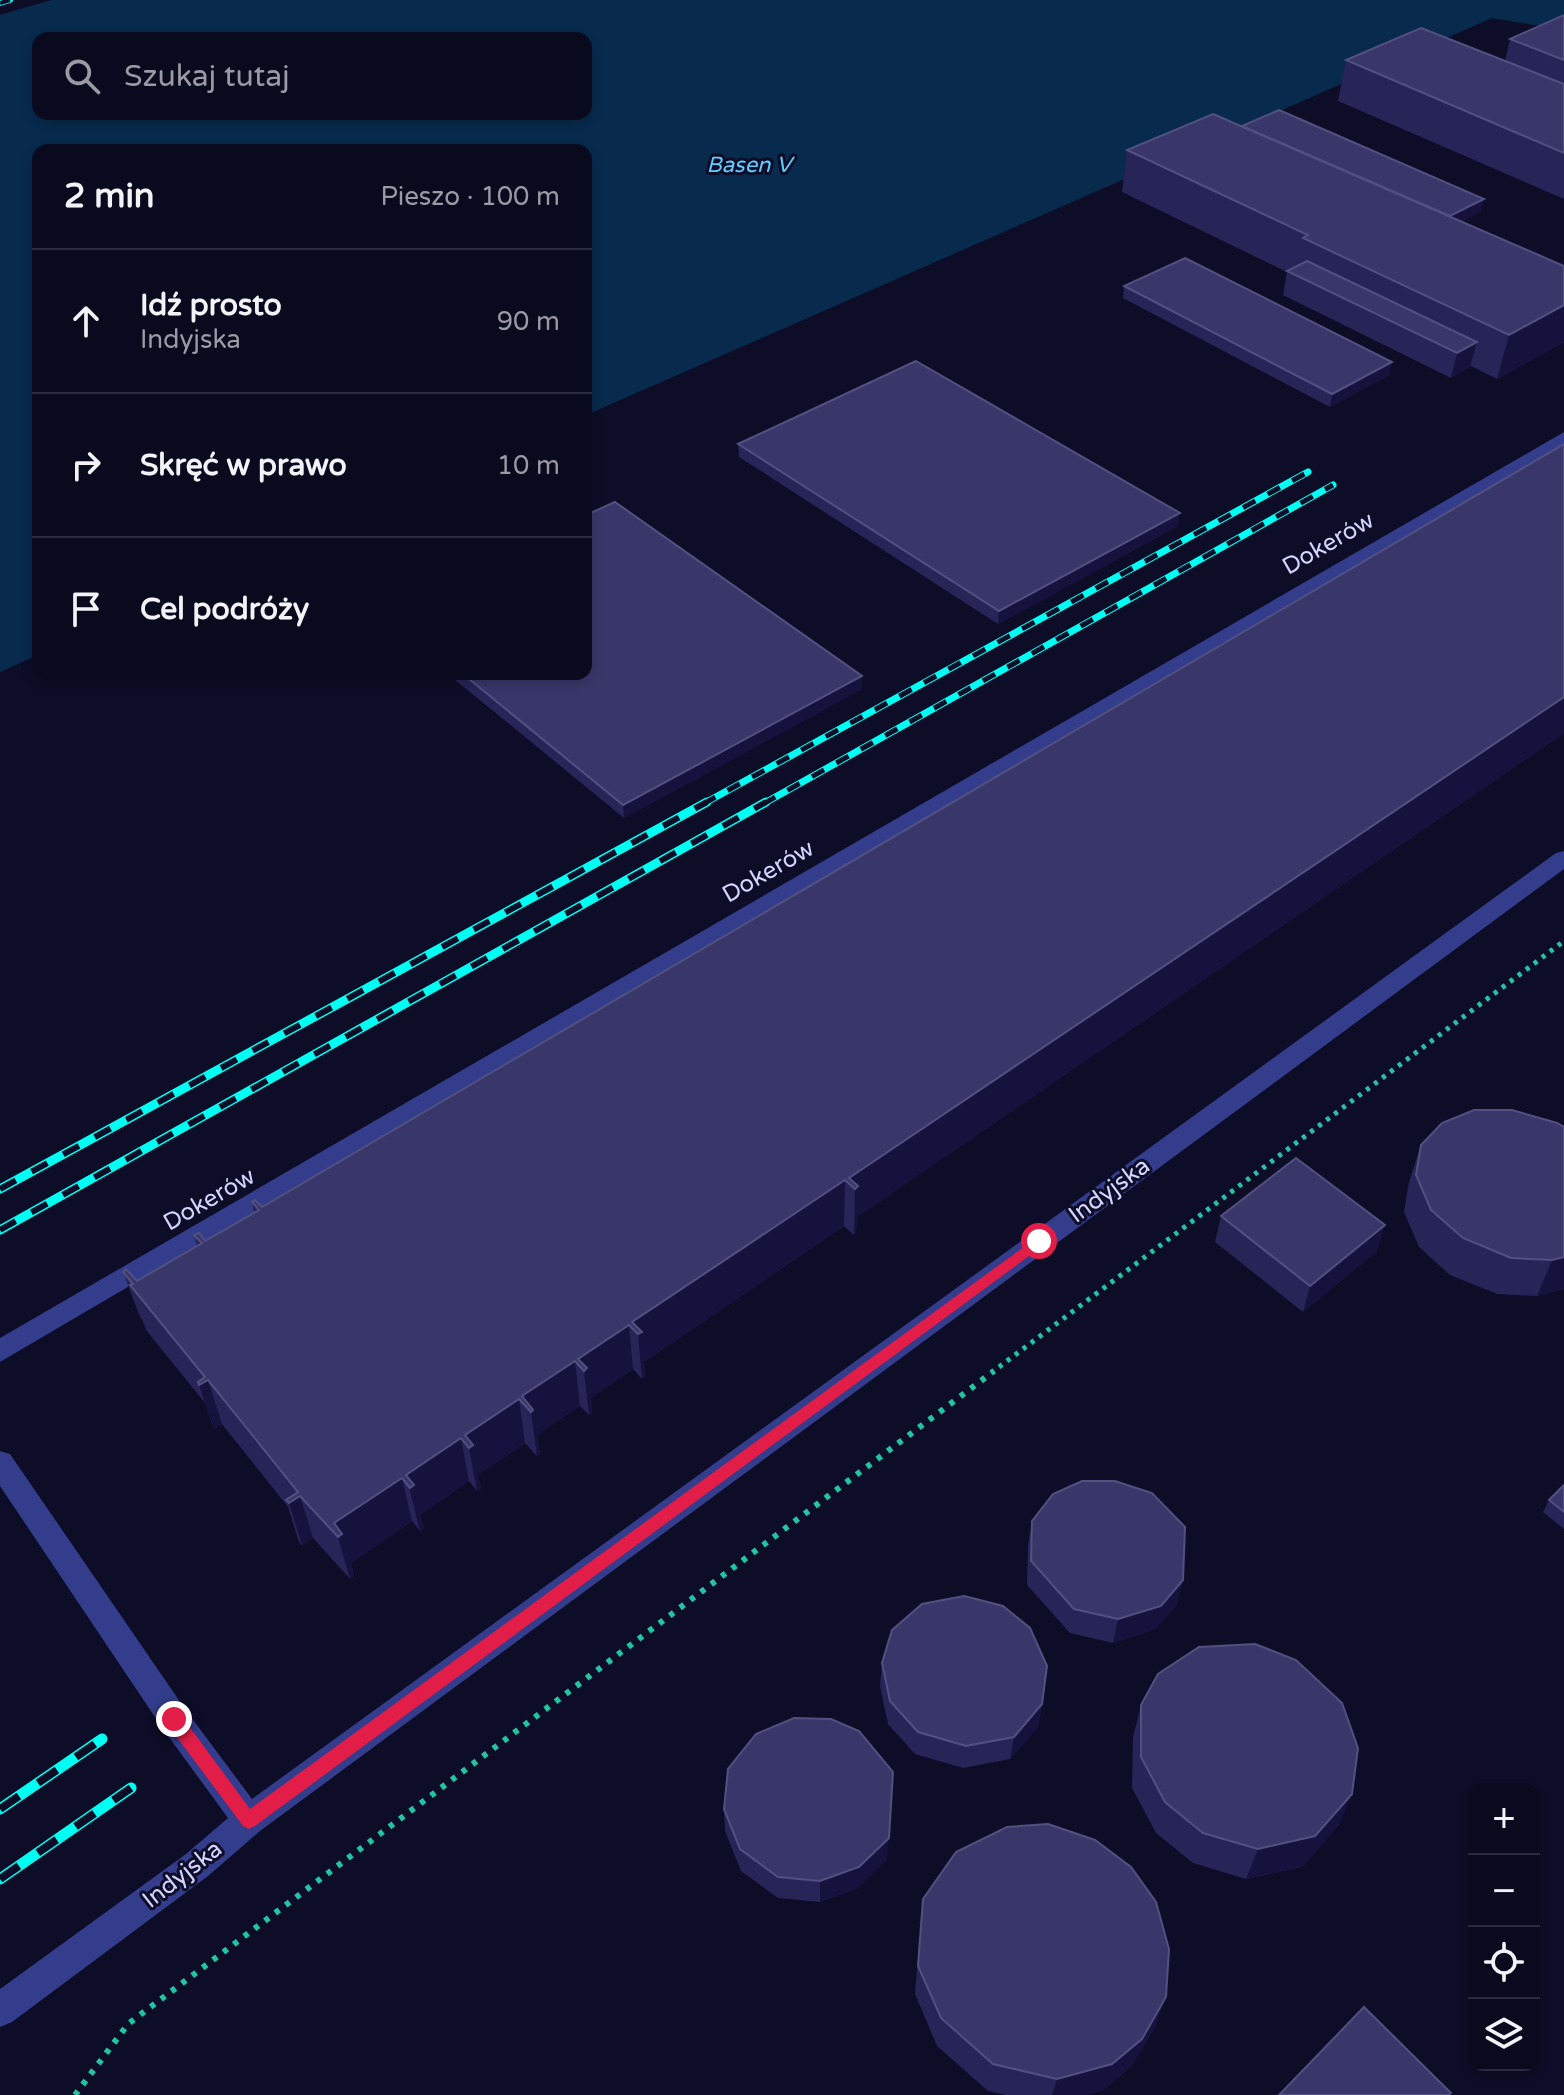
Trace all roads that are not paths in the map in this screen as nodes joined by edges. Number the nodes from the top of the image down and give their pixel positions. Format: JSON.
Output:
{"nodes":[{"id":1,"x":1564,"y":437,"type":"edge"},
{"id":2,"x":1564,"y":858,"type":"edge"},
{"id":3,"x":0,"y":1351,"type":"edge"},
{"id":4,"x":0,"y":1463,"type":"edge"},
{"id":5,"x":249,"y":1820,"type":"junction"},
{"id":6,"x":0,"y":2010,"type":"edge"}],
"edges":[{"from":1,"to":3,"type":"lane","name":"Dokerów"},
{"from":2,"to":5,"type":"lane","name":"Indyjska"},
{"from":4,"to":5,"type":"lane"},
{"from":5,"to":6,"type":"lane","name":"Indyjska"}]}
